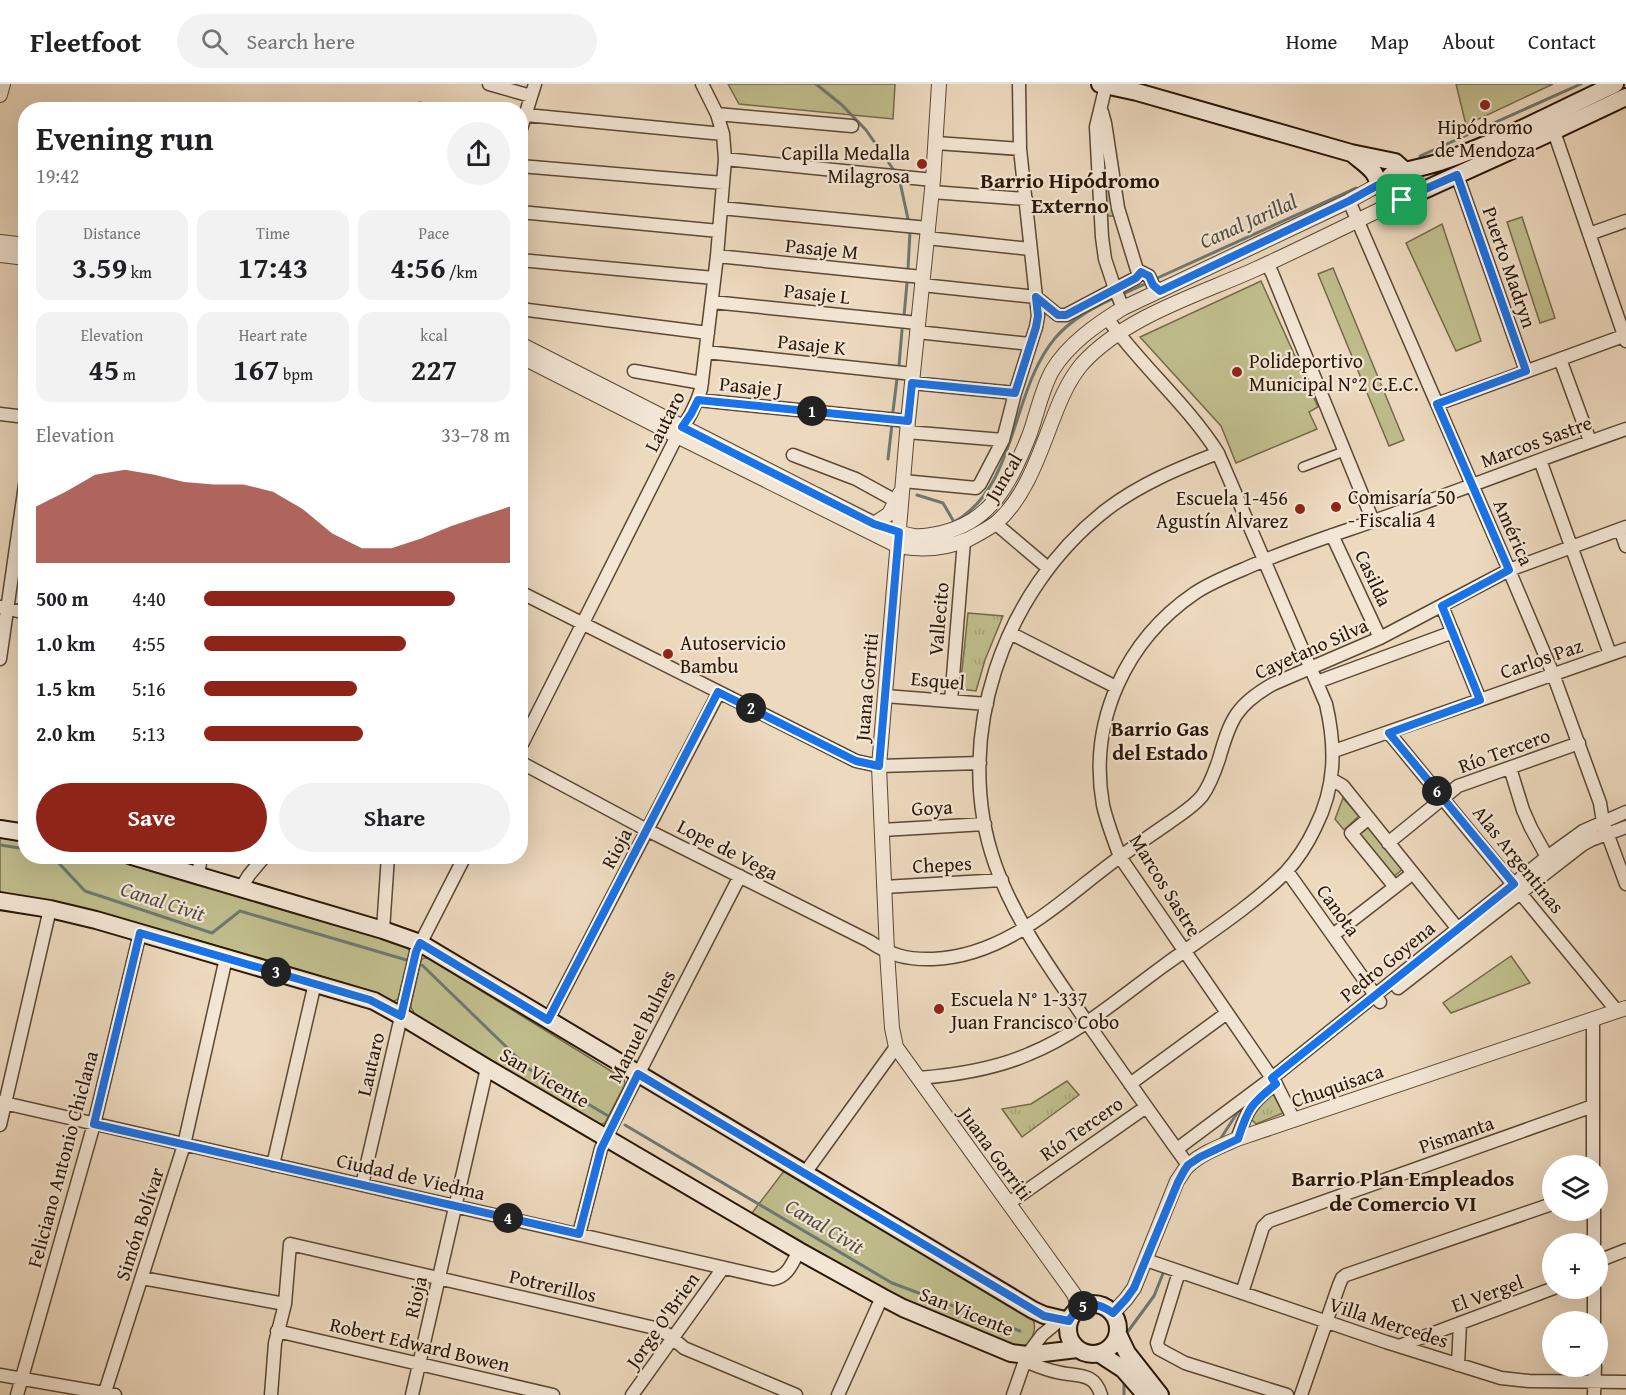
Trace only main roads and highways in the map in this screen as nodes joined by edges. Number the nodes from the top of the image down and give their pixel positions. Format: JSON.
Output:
{"nodes":[{"id":1,"x":1615,"y":84,"type":"edge"},
{"id":2,"x":1103,"y":85,"type":"edge"},
{"id":3,"x":1626,"y":97,"type":"edge"},
{"id":4,"x":1551,"y":124,"type":"junction"},
{"id":5,"x":1351,"y":153,"type":"junction"},
{"id":6,"x":1393,"y":180,"type":"junction"},
{"id":7,"x":1403,"y":198,"type":"junction"},
{"id":8,"x":0,"y":829,"type":"edge"},
{"id":9,"x":18,"y":832,"type":"edge"},
{"id":10,"x":158,"y":864,"type":"edge"},
{"id":11,"x":0,"y":901,"type":"edge"},
{"id":12,"x":1069,"y":1316,"type":"junction"},
{"id":13,"x":1118,"y":1334,"type":"junction"},
{"id":14,"x":1077,"y":1349,"type":"junction"},
{"id":15,"x":1100,"y":1354,"type":"junction"},
{"id":16,"x":1146,"y":1395,"type":"edge"},
{"id":17,"x":1160,"y":1395,"type":"edge"}],
"edges":[{"from":1,"to":4,"type":"main road"},
{"from":2,"to":5,"type":"main road"},
{"from":3,"to":4,"type":"main road"},
{"from":4,"to":6,"type":"main road"},
{"from":4,"to":7,"type":"main road"},
{"from":5,"to":6,"type":"main road"},
{"from":5,"to":6,"type":"main road"},
{"from":6,"to":7,"type":"main road"},
{"from":6,"to":7,"type":"main road"},
{"from":8,"to":9,"type":"main road"},
{"from":10,"to":12,"type":"main road","name":"San Vicente"},
{"from":11,"to":14,"type":"main road","name":"San Vicente"},
{"from":12,"to":13,"type":"main road"},
{"from":12,"to":14,"type":"main road"},
{"from":13,"to":15,"type":"main road"},
{"from":13,"to":17,"type":"main road"},
{"from":14,"to":15,"type":"main road"},
{"from":15,"to":16,"type":"main road"}]}
